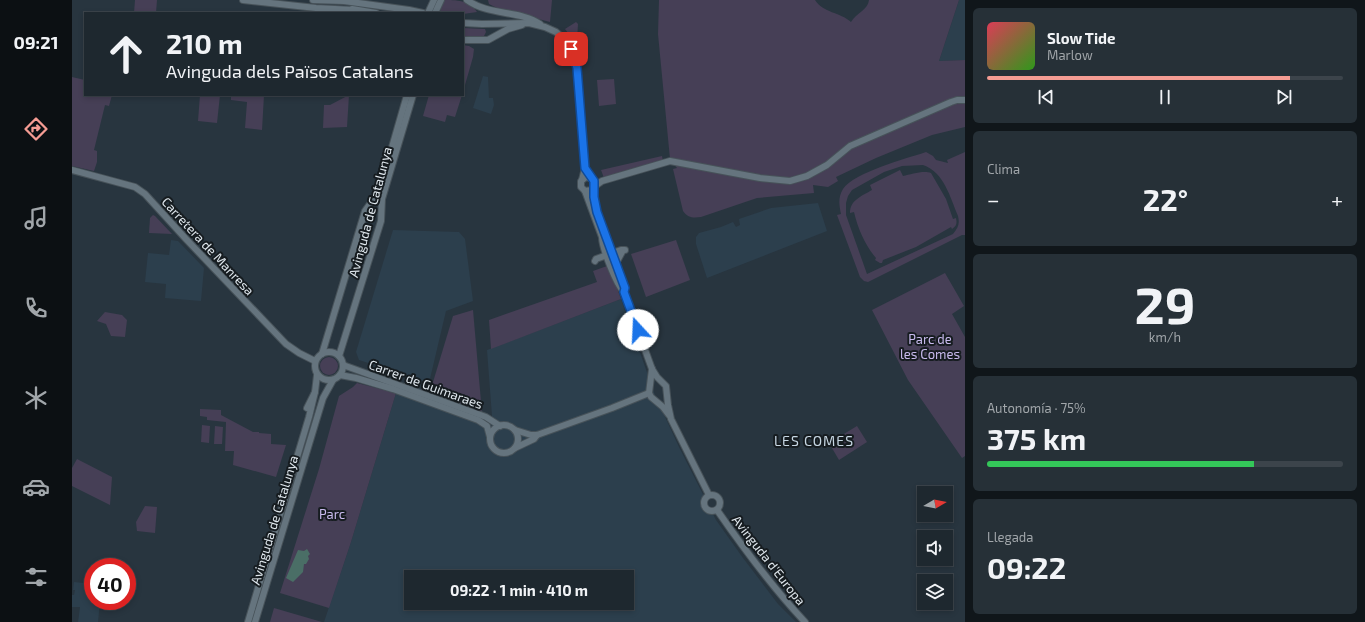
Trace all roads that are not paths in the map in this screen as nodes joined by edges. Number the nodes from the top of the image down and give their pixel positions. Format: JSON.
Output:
{"nodes":[{"id":1,"x":244,"y":0,"type":"edge"},
{"id":2,"x":313,"y":0,"type":"edge"},
{"id":3,"x":434,"y":0,"type":"edge"},
{"id":4,"x":441,"y":0,"type":"edge"},
{"id":5,"x":467,"y":0,"type":"edge"},
{"id":6,"x":316,"y":8,"type":"junction"},
{"id":7,"x":354,"y":10,"type":"junction"},
{"id":8,"x":332,"y":12,"type":"edge"},
{"id":9,"x":369,"y":12,"type":"edge"},
{"id":10,"x":419,"y":12,"type":"edge"},
{"id":11,"x":428,"y":12,"type":"edge"},
{"id":12,"x":435,"y":12,"type":"edge"},
{"id":13,"x":464,"y":23,"type":"edge"},
{"id":14,"x":529,"y":23,"type":"junction"},
{"id":15,"x":543,"y":27,"type":"junction"},
{"id":16,"x":464,"y":40,"type":"edge"},
{"id":17,"x":407,"y":96,"type":"edge"},
{"id":18,"x":413,"y":96,"type":"edge"},
{"id":19,"x":965,"y":100,"type":"edge"},
{"id":20,"x":585,"y":168,"type":"junction"},
{"id":21,"x":72,"y":170,"type":"edge"},
{"id":22,"x":582,"y":180,"type":"junction"},
{"id":23,"x":593,"y":183,"type":"junction"},
{"id":24,"x":585,"y":191,"type":"junction"},
{"id":25,"x":602,"y":237,"type":"junction"},
{"id":26,"x":606,"y":245,"type":"junction"},
{"id":27,"x":622,"y":251,"type":"junction"},
{"id":28,"x":610,"y":255,"type":"junction"},
{"id":29,"x":599,"y":259,"type":"junction"},
{"id":30,"x":613,"y":264,"type":"junction"},
{"id":31,"x":622,"y":279,"type":"junction"},
{"id":32,"x":624,"y":292,"type":"junction"},
{"id":33,"x":322,"y":354,"type":"junction"},
{"id":34,"x":339,"y":356,"type":"junction"},
{"id":35,"x":315,"y":361,"type":"junction"},
{"id":36,"x":343,"y":365,"type":"junction"},
{"id":37,"x":652,"y":369,"type":"junction"},
{"id":38,"x":317,"y":375,"type":"junction"},
{"id":39,"x":340,"y":375,"type":"junction"},
{"id":40,"x":333,"y":380,"type":"junction"},
{"id":41,"x":661,"y":382,"type":"junction"},
{"id":42,"x":650,"y":385,"type":"junction"},
{"id":43,"x":315,"y":392,"type":"junction"},
{"id":44,"x":649,"y":393,"type":"junction"},
{"id":45,"x":667,"y":393,"type":"junction"},
{"id":46,"x":656,"y":400,"type":"junction"},
{"id":47,"x":307,"y":408,"type":"dead end"},
{"id":48,"x":671,"y":419,"type":"junction"},
{"id":49,"x":500,"y":426,"type":"junction"},
{"id":50,"x":515,"y":430,"type":"junction"},
{"id":51,"x":537,"y":435,"type":"junction"},
{"id":52,"x":490,"y":437,"type":"junction"},
{"id":53,"x":515,"y":448,"type":"junction"},
{"id":54,"x":709,"y":495,"type":"junction"},
{"id":55,"x":717,"y":510,"type":"junction"},
{"id":56,"x":248,"y":622,"type":"edge"},
{"id":57,"x":255,"y":622,"type":"edge"},
{"id":58,"x":805,"y":622,"type":"edge"}],
"edges":[{"from":1,"to":6,"type":"street"},
{"from":2,"to":7,"type":"street"},
{"from":2,"to":10,"type":"street"},
{"from":3,"to":11,"type":"street"},
{"from":4,"to":12,"type":"street"},
{"from":5,"to":15,"type":"street"},
{"from":6,"to":7,"type":"street"},
{"from":6,"to":8,"type":"street"},
{"from":7,"to":9,"type":"street"},
{"from":13,"to":14,"type":"street"},
{"from":14,"to":15,"type":"street"},
{"from":14,"to":16,"type":"street"},
{"from":15,"to":20,"type":"street"},
{"from":17,"to":33,"type":"street","name":"Avinguda de Catalunya"},
{"from":18,"to":34,"type":"street","name":"Avinguda de Catalunya"},
{"from":19,"to":23,"type":"street"},
{"from":20,"to":22,"type":"street"},
{"from":20,"to":23,"type":"street"},
{"from":21,"to":35,"type":"street","name":"Carretera de Manresa"},
{"from":22,"to":23,"type":"street"},
{"from":22,"to":24,"type":"street"},
{"from":23,"to":24,"type":"street"},
{"from":23,"to":26,"type":"street"},
{"from":24,"to":25,"type":"street"},
{"from":25,"to":26,"type":"street"},
{"from":25,"to":28,"type":"street"},
{"from":26,"to":27,"type":"street"},
{"from":26,"to":28,"type":"street"},
{"from":26,"to":29,"type":"street"},
{"from":27,"to":28,"type":"street"},
{"from":27,"to":30,"type":"street"},
{"from":28,"to":29,"type":"street"},
{"from":28,"to":30,"type":"street"},
{"from":28,"to":31,"type":"street"},
{"from":29,"to":30,"type":"street"},
{"from":30,"to":31,"type":"street"},
{"from":30,"to":32,"type":"street"},
{"from":31,"to":32,"type":"street"},
{"from":32,"to":37,"type":"street"},
{"from":33,"to":34,"type":"street"},
{"from":33,"to":35,"type":"street"},
{"from":34,"to":36,"type":"street"},
{"from":35,"to":38,"type":"street"},
{"from":36,"to":39,"type":"street"},
{"from":36,"to":49,"type":"street","name":"Carrer de Guimaraes"},
{"from":37,"to":41,"type":"street"},
{"from":37,"to":42,"type":"street"},
{"from":38,"to":40,"type":"street"},
{"from":38,"to":43,"type":"street"},
{"from":39,"to":40,"type":"street"},
{"from":39,"to":52,"type":"street","name":"Carrer de Guimaraes"},
{"from":40,"to":57,"type":"street","name":"Avinguda de Catalunya"},
{"from":41,"to":42,"type":"street"},
{"from":41,"to":45,"type":"street"},
{"from":42,"to":44,"type":"street"},
{"from":43,"to":47,"type":"street"},
{"from":43,"to":56,"type":"street","name":"Avinguda de Catalunya"},
{"from":44,"to":46,"type":"street"},
{"from":44,"to":51,"type":"street"},
{"from":45,"to":46,"type":"street"},
{"from":45,"to":48,"type":"street"},
{"from":46,"to":48,"type":"street"},
{"from":48,"to":54,"type":"street"},
{"from":49,"to":50,"type":"street"},
{"from":49,"to":52,"type":"street"},
{"from":50,"to":51,"type":"street"},
{"from":50,"to":53,"type":"street"},
{"from":51,"to":53,"type":"street"},
{"from":52,"to":53,"type":"street"},
{"from":54,"to":55,"type":"street"},
{"from":54,"to":55,"type":"street"},
{"from":55,"to":58,"type":"street","name":"Avinguda d'Europa"}]}
